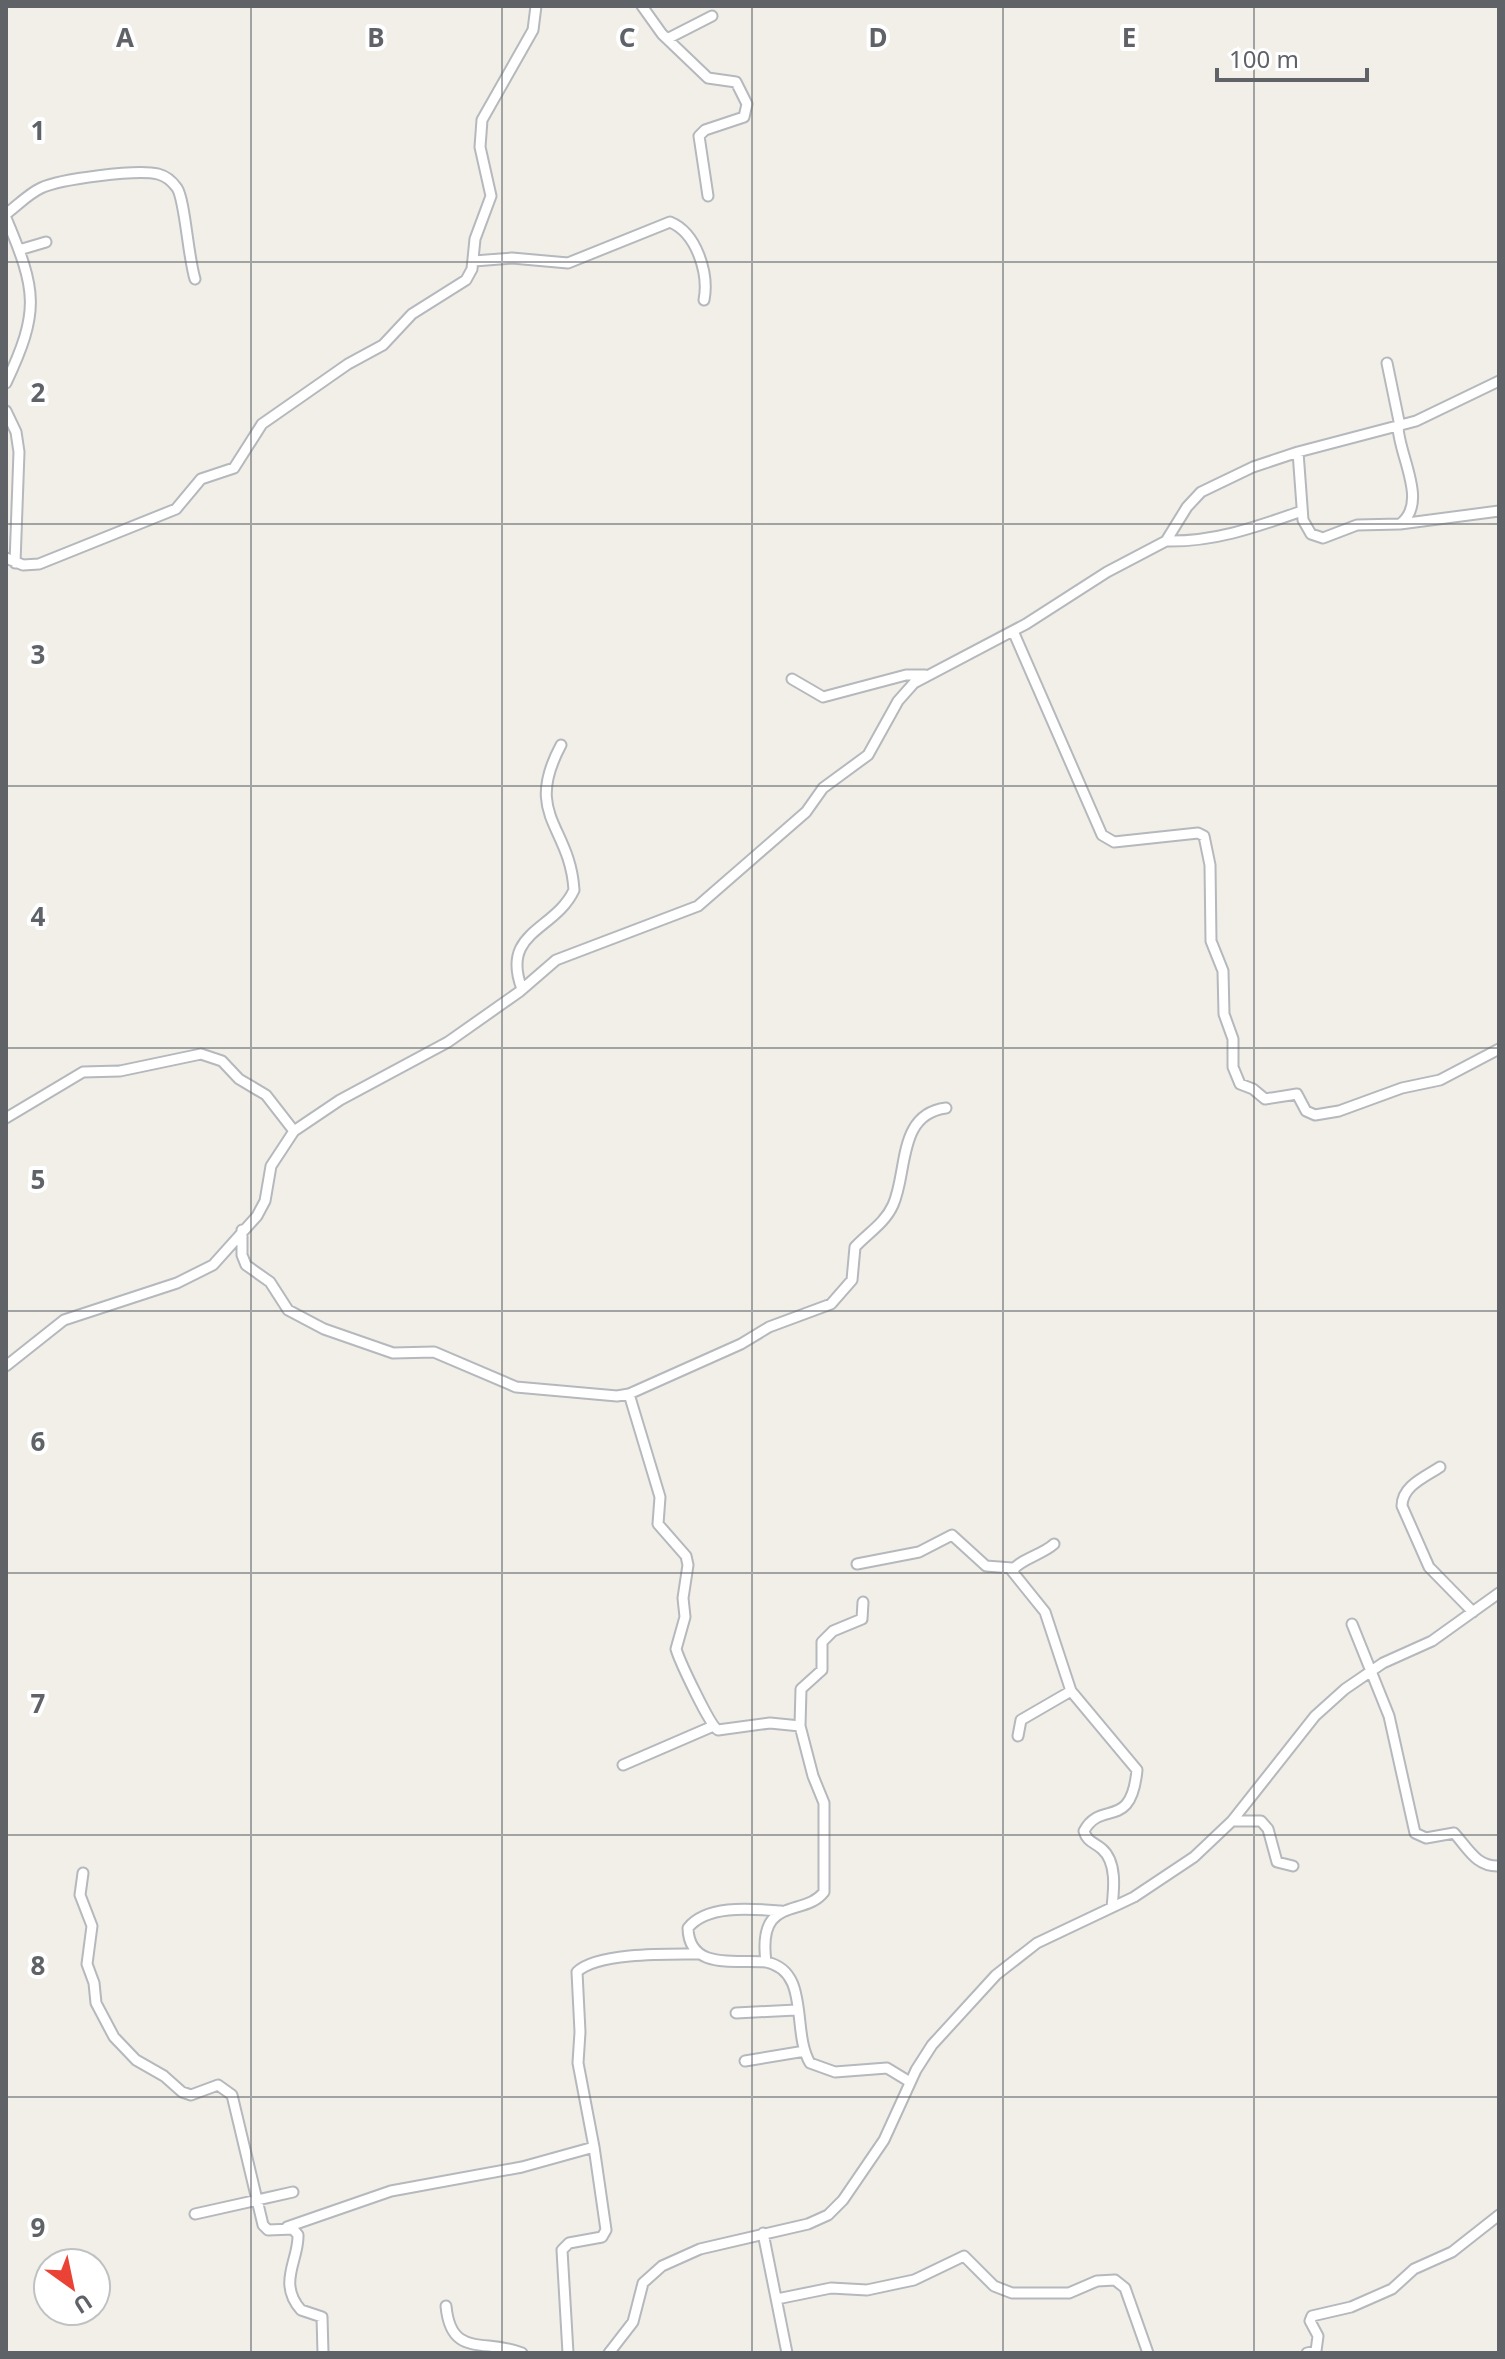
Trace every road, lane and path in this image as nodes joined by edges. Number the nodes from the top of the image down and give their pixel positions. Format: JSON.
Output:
{"nodes":[{"id":1,"x":536,"y":6,"type":"edge"},
{"id":2,"x":642,"y":6,"type":"edge"},
{"id":3,"x":712,"y":16,"type":"dead end"},
{"id":4,"x":667,"y":39,"type":"junction"},
{"id":5,"x":708,"y":196,"type":"dead end"},
{"id":6,"x":6,"y":216,"type":"edge"},
{"id":7,"x":46,"y":242,"type":"dead end"},
{"id":8,"x":19,"y":250,"type":"junction"},
{"id":9,"x":474,"y":261,"type":"junction"},
{"id":10,"x":195,"y":279,"type":"dead end"},
{"id":11,"x":704,"y":300,"type":"dead end"},
{"id":12,"x":1387,"y":363,"type":"dead end"},
{"id":13,"x":1499,"y":381,"type":"edge"},
{"id":14,"x":6,"y":383,"type":"edge"},
{"id":15,"x":6,"y":411,"type":"edge"},
{"id":16,"x":1399,"y":426,"type":"junction"},
{"id":17,"x":1298,"y":452,"type":"junction"},
{"id":18,"x":1302,"y":511,"type":"junction"},
{"id":19,"x":1499,"y":511,"type":"edge"},
{"id":20,"x":1400,"y":524,"type":"junction"},
{"id":21,"x":1166,"y":541,"type":"junction"},
{"id":22,"x":10,"y":560,"type":"edge"},
{"id":23,"x":1013,"y":631,"type":"junction"},
{"id":24,"x":925,"y":675,"type":"junction"},
{"id":25,"x":792,"y":679,"type":"dead end"},
{"id":26,"x":561,"y":745,"type":"dead end"},
{"id":27,"x":522,"y":989,"type":"junction"},
{"id":28,"x":1499,"y":1049,"type":"edge"},
{"id":29,"x":946,"y":1108,"type":"dead end"},
{"id":30,"x":6,"y":1118,"type":"edge"},
{"id":31,"x":294,"y":1131,"type":"junction"},
{"id":32,"x":242,"y":1230,"type":"junction"},
{"id":33,"x":6,"y":1366,"type":"edge"},
{"id":34,"x":629,"y":1394,"type":"junction"},
{"id":35,"x":1440,"y":1467,"type":"dead end"},
{"id":36,"x":1054,"y":1544,"type":"dead end"},
{"id":37,"x":857,"y":1564,"type":"dead end"},
{"id":38,"x":1012,"y":1568,"type":"junction"},
{"id":39,"x":1499,"y":1593,"type":"edge"},
{"id":40,"x":863,"y":1602,"type":"dead end"},
{"id":41,"x":1473,"y":1612,"type":"junction"},
{"id":42,"x":1352,"y":1624,"type":"dead end"},
{"id":43,"x":1373,"y":1669,"type":"junction"},
{"id":44,"x":1071,"y":1691,"type":"junction"},
{"id":45,"x":800,"y":1726,"type":"junction"},
{"id":46,"x":711,"y":1727,"type":"junction"},
{"id":47,"x":1018,"y":1736,"type":"dead end"},
{"id":48,"x":623,"y":1765,"type":"dead end"},
{"id":49,"x":1232,"y":1821,"type":"junction"},
{"id":50,"x":1293,"y":1866,"type":"dead end"},
{"id":51,"x":1499,"y":1866,"type":"edge"},
{"id":52,"x":83,"y":1873,"type":"dead end"},
{"id":53,"x":1112,"y":1907,"type":"junction"},
{"id":54,"x":781,"y":1911,"type":"junction"},
{"id":55,"x":699,"y":1954,"type":"junction"},
{"id":56,"x":766,"y":1962,"type":"junction"},
{"id":57,"x":796,"y":2010,"type":"junction"},
{"id":58,"x":736,"y":2013,"type":"dead end"},
{"id":59,"x":805,"y":2051,"type":"junction"},
{"id":60,"x":745,"y":2061,"type":"dead end"},
{"id":61,"x":908,"y":2081,"type":"junction"},
{"id":62,"x":594,"y":2147,"type":"junction"},
{"id":63,"x":293,"y":2192,"type":"dead end"},
{"id":64,"x":257,"y":2200,"type":"junction"},
{"id":65,"x":195,"y":2214,"type":"dead end"},
{"id":66,"x":1499,"y":2215,"type":"edge"},
{"id":67,"x":282,"y":2229,"type":"junction"},
{"id":68,"x":763,"y":2233,"type":"junction"},
{"id":69,"x":777,"y":2299,"type":"junction"},
{"id":70,"x":446,"y":2306,"type":"dead end"},
{"id":71,"x":323,"y":2353,"type":"edge"},
{"id":72,"x":522,"y":2353,"type":"edge"},
{"id":73,"x":568,"y":2353,"type":"edge"},
{"id":74,"x":609,"y":2353,"type":"edge"},
{"id":75,"x":787,"y":2353,"type":"edge"},
{"id":76,"x":1148,"y":2353,"type":"edge"},
{"id":77,"x":1307,"y":2353,"type":"edge"}],
"edges":[{"from":1,"to":9,"type":"street"},
{"from":2,"to":4,"type":"street"},
{"from":3,"to":4,"type":"street"},
{"from":4,"to":5,"type":"street"},
{"from":6,"to":8,"type":"street"},
{"from":6,"to":10,"type":"street"},
{"from":7,"to":8,"type":"street"},
{"from":8,"to":14,"type":"street"},
{"from":9,"to":11,"type":"street"},
{"from":9,"to":22,"type":"street"},
{"from":12,"to":16,"type":"street"},
{"from":13,"to":16,"type":"street"},
{"from":15,"to":22,"type":"street"},
{"from":16,"to":17,"type":"street"},
{"from":16,"to":20,"type":"street"},
{"from":17,"to":18,"type":"street"},
{"from":17,"to":21,"type":"street"},
{"from":18,"to":20,"type":"street"},
{"from":18,"to":21,"type":"street"},
{"from":19,"to":20,"type":"street"},
{"from":21,"to":23,"type":"street"},
{"from":23,"to":24,"type":"street"},
{"from":23,"to":28,"type":"street"},
{"from":24,"to":25,"type":"street"},
{"from":24,"to":27,"type":"street"},
{"from":26,"to":27,"type":"street"},
{"from":27,"to":31,"type":"street"},
{"from":29,"to":34,"type":"street"},
{"from":30,"to":31,"type":"street"},
{"from":31,"to":32,"type":"street"},
{"from":32,"to":33,"type":"street"},
{"from":32,"to":34,"type":"street"},
{"from":34,"to":46,"type":"street"},
{"from":35,"to":41,"type":"street"},
{"from":36,"to":38,"type":"street"},
{"from":37,"to":38,"type":"street"},
{"from":38,"to":44,"type":"street"},
{"from":39,"to":41,"type":"street"},
{"from":40,"to":45,"type":"street"},
{"from":41,"to":43,"type":"street"},
{"from":42,"to":43,"type":"street"},
{"from":43,"to":49,"type":"street"},
{"from":43,"to":51,"type":"street"},
{"from":44,"to":47,"type":"street"},
{"from":44,"to":53,"type":"street"},
{"from":45,"to":46,"type":"street"},
{"from":45,"to":54,"type":"street"},
{"from":46,"to":48,"type":"street"},
{"from":49,"to":50,"type":"street"},
{"from":49,"to":53,"type":"street"},
{"from":52,"to":64,"type":"street"},
{"from":53,"to":61,"type":"street"},
{"from":54,"to":55,"type":"street"},
{"from":54,"to":56,"type":"street"},
{"from":55,"to":56,"type":"street"},
{"from":55,"to":62,"type":"street"},
{"from":56,"to":57,"type":"street"},
{"from":57,"to":58,"type":"street"},
{"from":57,"to":59,"type":"street"},
{"from":59,"to":60,"type":"street"},
{"from":59,"to":61,"type":"street"},
{"from":61,"to":68,"type":"street"},
{"from":62,"to":67,"type":"street"},
{"from":62,"to":73,"type":"street"},
{"from":63,"to":64,"type":"street"},
{"from":64,"to":65,"type":"street"},
{"from":64,"to":67,"type":"street"},
{"from":66,"to":77,"type":"street"},
{"from":67,"to":71,"type":"street"},
{"from":68,"to":69,"type":"street"},
{"from":68,"to":74,"type":"street"},
{"from":69,"to":75,"type":"street"},
{"from":69,"to":76,"type":"street"},
{"from":70,"to":72,"type":"street"}]}
